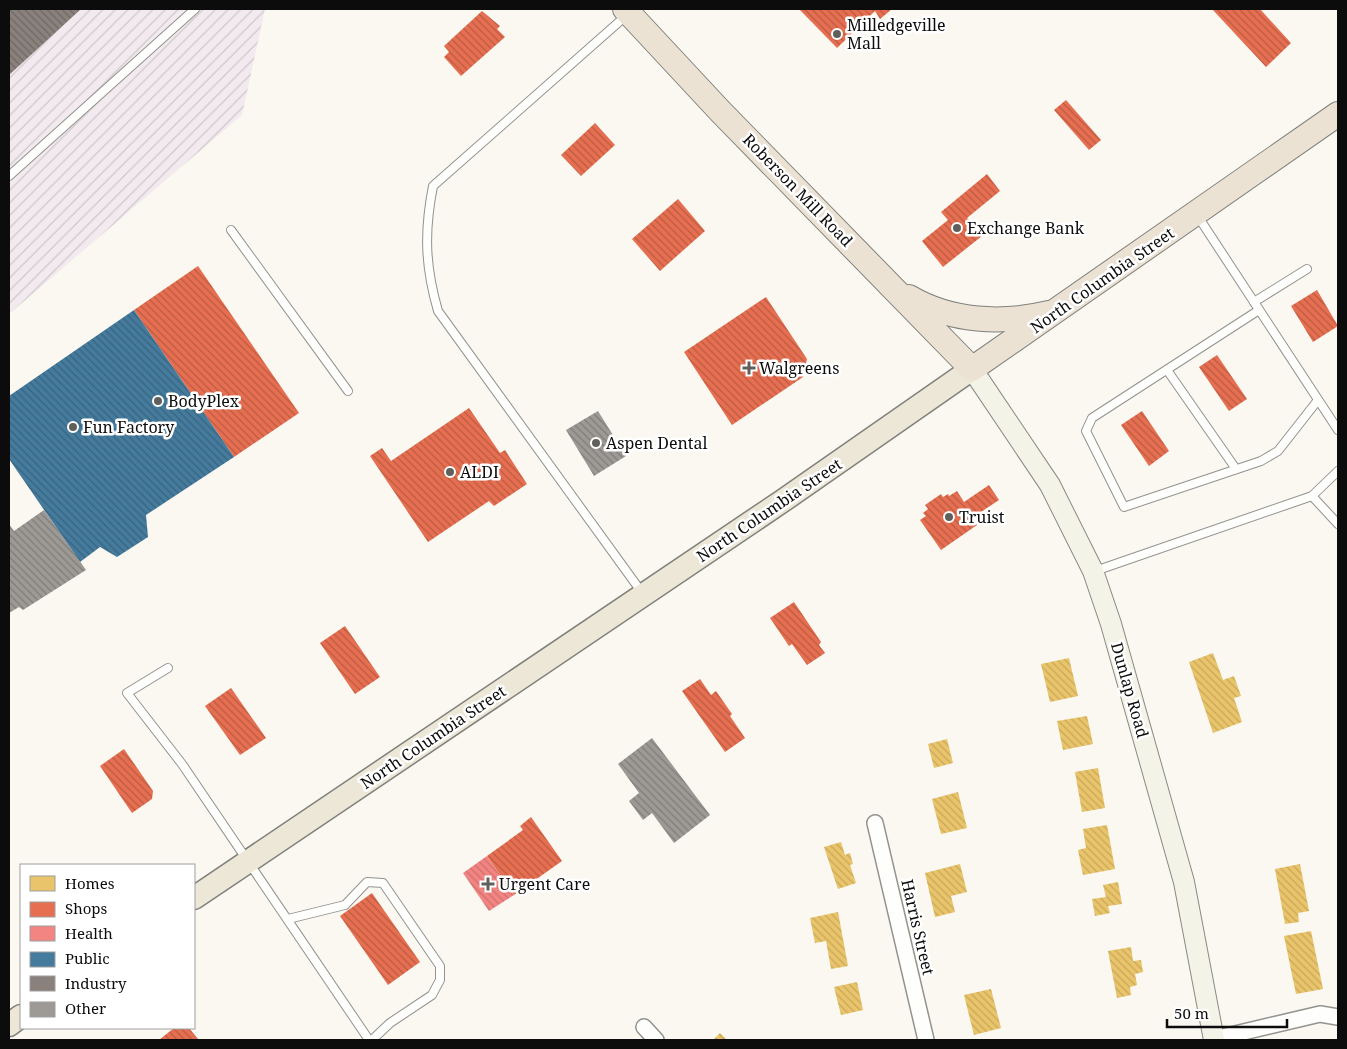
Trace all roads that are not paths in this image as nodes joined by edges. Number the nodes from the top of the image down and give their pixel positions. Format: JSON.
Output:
{"nodes":[{"id":1,"x":195,"y":9,"type":"edge"},
{"id":2,"x":627,"y":11,"type":"edge"},
{"id":3,"x":1338,"y":114,"type":"edge"},
{"id":4,"x":9,"y":176,"type":"edge"},
{"id":5,"x":1197,"y":215,"type":"junction"},
{"id":6,"x":231,"y":230,"type":"dead end"},
{"id":7,"x":1307,"y":269,"type":"dead end"},
{"id":8,"x":891,"y":286,"type":"junction"},
{"id":9,"x":1257,"y":306,"type":"junction"},
{"id":10,"x":1058,"y":311,"type":"junction"},
{"id":11,"x":972,"y":370,"type":"junction"},
{"id":12,"x":1167,"y":370,"type":"junction"},
{"id":13,"x":348,"y":391,"type":"dead end"},
{"id":14,"x":1318,"y":400,"type":"junction"},
{"id":15,"x":1338,"y":430,"type":"edge"},
{"id":16,"x":1236,"y":469,"type":"junction"},
{"id":17,"x":1338,"y":471,"type":"edge"},
{"id":18,"x":1312,"y":496,"type":"junction"},
{"id":19,"x":1338,"y":524,"type":"edge"},
{"id":20,"x":1093,"y":571,"type":"junction"},
{"id":21,"x":643,"y":595,"type":"junction"},
{"id":22,"x":168,"y":668,"type":"dead end"},
{"id":23,"x":875,"y":822,"type":"dead end"},
{"id":24,"x":246,"y":862,"type":"junction"},
{"id":25,"x":195,"y":897,"type":"edge"},
{"id":26,"x":288,"y":920,"type":"junction"},
{"id":27,"x":20,"y":1017,"type":"edge"},
{"id":28,"x":1338,"y":1017,"type":"edge"},
{"id":29,"x":9,"y":1024,"type":"edge"},
{"id":30,"x":644,"y":1027,"type":"dead end"},
{"id":31,"x":370,"y":1040,"type":"edge"},
{"id":32,"x":656,"y":1040,"type":"edge"},
{"id":33,"x":926,"y":1040,"type":"edge"},
{"id":34,"x":1214,"y":1040,"type":"edge"}],
"edges":[{"from":1,"to":4,"type":"lane"},
{"from":2,"to":8,"type":"highway","name":"Roberson Mill Road"},
{"from":2,"to":21,"type":"lane"},
{"from":3,"to":5,"type":"highway","name":"North Columbia Street"},
{"from":5,"to":9,"type":"lane"},
{"from":5,"to":10,"type":"highway","name":"North Columbia Street"},
{"from":6,"to":13,"type":"lane"},
{"from":7,"to":9,"type":"lane"},
{"from":8,"to":10,"type":"highway"},
{"from":8,"to":11,"type":"highway","name":"Roberson Mill Road"},
{"from":9,"to":12,"type":"lane"},
{"from":9,"to":14,"type":"lane"},
{"from":10,"to":11,"type":"highway","name":"North Columbia Street"},
{"from":11,"to":20,"type":"main road","name":"Dunlap Road"},
{"from":11,"to":21,"type":"main road","name":"North Columbia Street"},
{"from":12,"to":16,"type":"lane"},
{"from":12,"to":16,"type":"lane"},
{"from":14,"to":15,"type":"lane"},
{"from":14,"to":16,"type":"lane"},
{"from":17,"to":18,"type":"lane"},
{"from":18,"to":19,"type":"lane"},
{"from":18,"to":20,"type":"lane"},
{"from":20,"to":34,"type":"main road","name":"Dunlap Road"},
{"from":21,"to":24,"type":"main road","name":"North Columbia Street"},
{"from":22,"to":24,"type":"lane"},
{"from":23,"to":33,"type":"street","name":"Harris Street"},
{"from":24,"to":25,"type":"main road","name":"North Columbia Street"},
{"from":24,"to":26,"type":"lane"},
{"from":26,"to":31,"type":"lane"},
{"from":26,"to":31,"type":"lane"},
{"from":27,"to":29,"type":"main road"},
{"from":28,"to":34,"type":"street"},
{"from":30,"to":32,"type":"street"}]}
